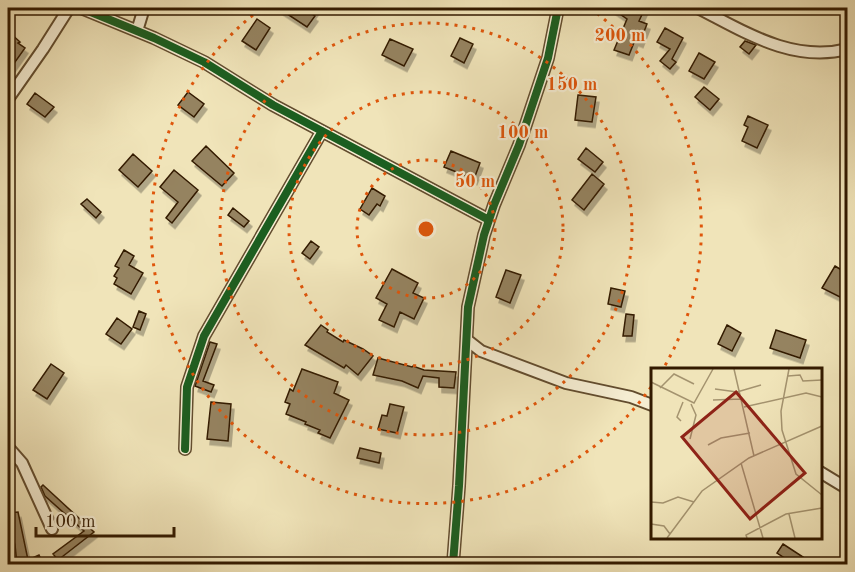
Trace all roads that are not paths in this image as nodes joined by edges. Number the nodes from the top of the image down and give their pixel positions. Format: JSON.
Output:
{"nodes":[{"id":1,"x":69,"y":8,"type":"edge"},
{"id":2,"x":81,"y":8,"type":"edge"},
{"id":3,"x":144,"y":8,"type":"edge"},
{"id":4,"x":558,"y":8,"type":"edge"},
{"id":5,"x":698,"y":8,"type":"edge"},
{"id":6,"x":137,"y":31,"type":"junction"},
{"id":7,"x":848,"y":49,"type":"edge"},
{"id":8,"x":8,"y":99,"type":"edge"},
{"id":9,"x":322,"y":131,"type":"junction"},
{"id":10,"x":489,"y":220,"type":"junction"},
{"id":11,"x":467,"y":340,"type":"junction"},
{"id":12,"x":651,"y":405,"type":"edge"},
{"id":13,"x":8,"y":447,"type":"edge"},
{"id":14,"x":184,"y":449,"type":"dead end"},
{"id":15,"x":822,"y":473,"type":"edge"},
{"id":16,"x":848,"y":489,"type":"edge"},
{"id":17,"x":52,"y":529,"type":"dead end"},
{"id":18,"x":453,"y":564,"type":"edge"}],
"edges":[{"from":1,"to":8,"type":"street"},
{"from":2,"to":6,"type":"street"},
{"from":3,"to":6,"type":"street"},
{"from":4,"to":10,"type":"street"},
{"from":5,"to":7,"type":"street"},
{"from":6,"to":9,"type":"street"},
{"from":9,"to":10,"type":"street"},
{"from":9,"to":14,"type":"street"},
{"from":10,"to":11,"type":"street"},
{"from":11,"to":12,"type":"street"},
{"from":11,"to":18,"type":"street"},
{"from":13,"to":17,"type":"street"},
{"from":15,"to":16,"type":"street"}]}
